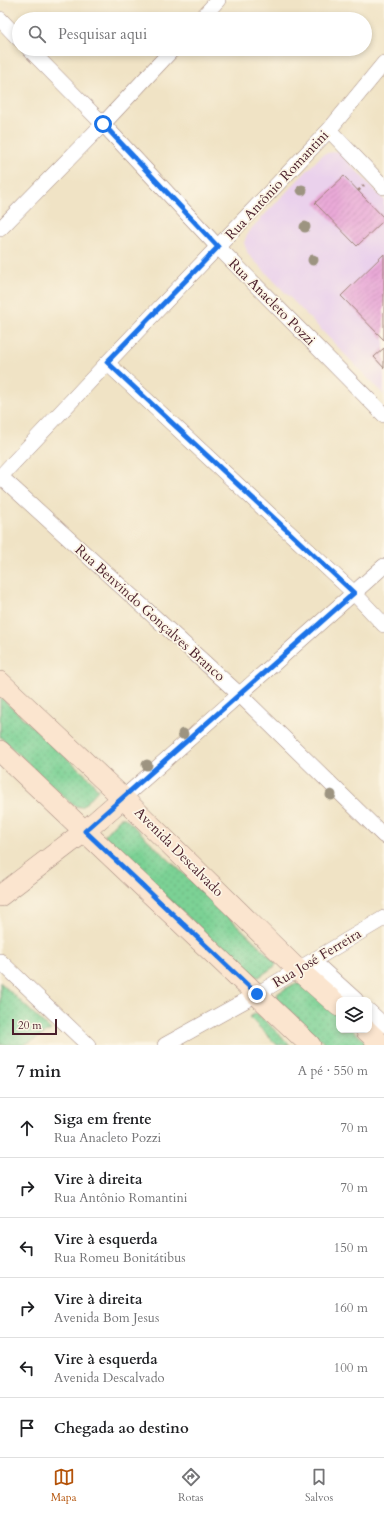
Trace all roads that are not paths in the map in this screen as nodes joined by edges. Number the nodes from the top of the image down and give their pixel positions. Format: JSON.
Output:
{"nodes":[{"id":1,"x":218,"y":0,"type":"edge"},
{"id":2,"x":207,"y":12,"type":"edge"},
{"id":3,"x":0,"y":20,"type":"edge"},
{"id":4,"x":12,"y":32,"type":"edge"},
{"id":5,"x":36,"y":56,"type":"edge"},
{"id":6,"x":166,"y":56,"type":"edge"},
{"id":7,"x":384,"y":63,"type":"edge"},
{"id":8,"x":103,"y":124,"type":"junction"},
{"id":9,"x":329,"y":130,"type":"junction"},
{"id":10,"x":384,"y":187,"type":"edge"},
{"id":11,"x":0,"y":229,"type":"edge"},
{"id":12,"x":218,"y":247,"type":"junction"},
{"id":13,"x":107,"y":362,"type":"junction"},
{"id":14,"x":384,"y":415,"type":"edge"},
{"id":15,"x":0,"y":477,"type":"edge"},
{"id":16,"x":384,"y":566,"type":"edge"},
{"id":17,"x":354,"y":593,"type":"junction"},
{"id":18,"x":384,"y":625,"type":"edge"},
{"id":19,"x":0,"y":682,"type":"edge"},
{"id":20,"x":238,"y":694,"type":"junction"},
{"id":21,"x":0,"y":751,"type":"edge"},
{"id":22,"x":123,"y":798,"type":"junction"},
{"id":23,"x":85,"y":831,"type":"junction"},
{"id":24,"x":384,"y":836,"type":"edge"},
{"id":25,"x":0,"y":896,"type":"edge"},
{"id":26,"x":384,"y":918,"type":"edge"},
{"id":27,"x":0,"y":962,"type":"edge"},
{"id":28,"x":305,"y":965,"type":"junction"},
{"id":29,"x":257,"y":994,"type":"junction"},
{"id":30,"x":352,"y":997,"type":"edge"},
{"id":31,"x":336,"y":1002,"type":"edge"},
{"id":32,"x":372,"y":1014,"type":"edge"},
{"id":33,"x":384,"y":1024,"type":"edge"},
{"id":34,"x":369,"y":1033,"type":"edge"},
{"id":35,"x":88,"y":1045,"type":"edge"},
{"id":36,"x":165,"y":1045,"type":"edge"},
{"id":37,"x":310,"y":1045,"type":"edge"},
{"id":38,"x":382,"y":1045,"type":"edge"}],
"edges":[{"from":1,"to":2,"type":"street"},
{"from":3,"to":4,"type":"street"},
{"from":5,"to":8,"type":"street","name":"Rua Anacleto Pozzi"},
{"from":6,"to":8,"type":"street"},
{"from":7,"to":9,"type":"street","name":"Rua Antônio Romantini"},
{"from":8,"to":11,"type":"street"},
{"from":8,"to":12,"type":"street","name":"Rua Anacleto Pozzi"},
{"from":9,"to":10,"type":"street"},
{"from":9,"to":12,"type":"street","name":"Rua Antônio Romantini"},
{"from":12,"to":13,"type":"street","name":"Rua Antônio Romantini"},
{"from":12,"to":14,"type":"street","name":"Rua Anacleto Pozzi"},
{"from":13,"to":15,"type":"street","name":"Rua Antônio Romantini"},
{"from":13,"to":17,"type":"street"},
{"from":15,"to":20,"type":"street","name":"Rua Benvindo Gonçalves Branco"},
{"from":16,"to":17,"type":"street"},
{"from":17,"to":18,"type":"street"},
{"from":17,"to":20,"type":"street"},
{"from":19,"to":22,"type":"street","name":"Avenida Descalvado"},
{"from":20,"to":22,"type":"street"},
{"from":20,"to":24,"type":"street","name":"Rua Benvindo Gonçalves Branco"},
{"from":21,"to":23,"type":"street"},
{"from":22,"to":23,"type":"street"},
{"from":22,"to":28,"type":"street","name":"Avenida Descalvado"},
{"from":23,"to":25,"type":"street"},
{"from":23,"to":29,"type":"street"},
{"from":26,"to":28,"type":"street","name":"Rua José Ferreira"},
{"from":27,"to":35,"type":"street"},
{"from":28,"to":29,"type":"street","name":"Rua José Ferreira"},
{"from":28,"to":30,"type":"street"},
{"from":28,"to":31,"type":"street","name":"Avenida Descalvado"},
{"from":29,"to":36,"type":"street","name":"Rua José Ferreira"},
{"from":29,"to":37,"type":"street"},
{"from":32,"to":33,"type":"street"},
{"from":34,"to":38,"type":"street"}]}
